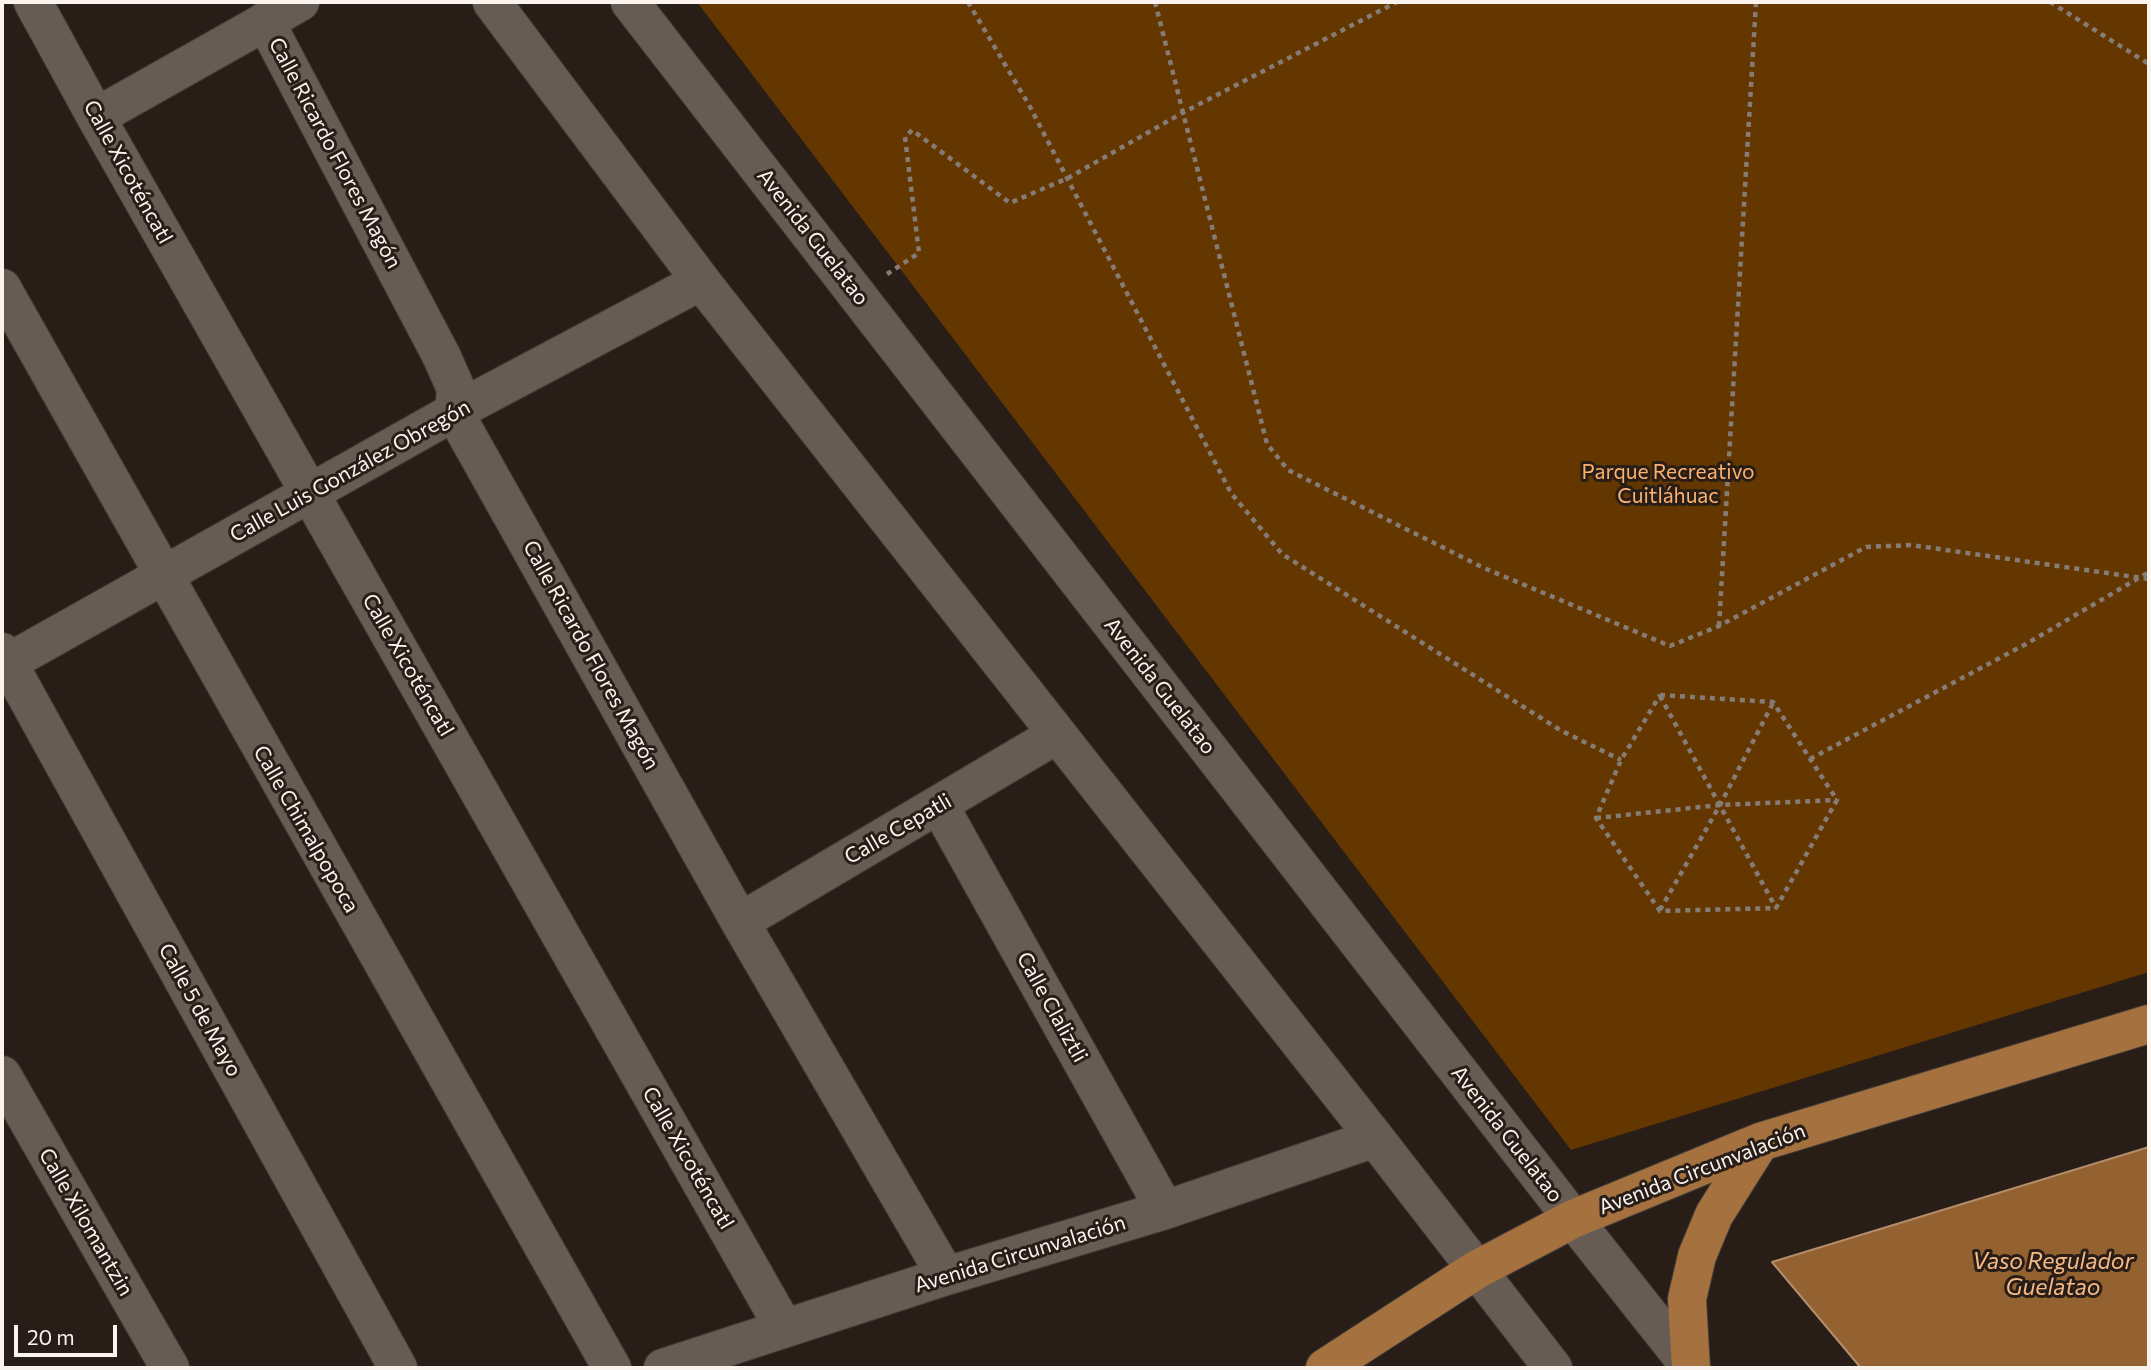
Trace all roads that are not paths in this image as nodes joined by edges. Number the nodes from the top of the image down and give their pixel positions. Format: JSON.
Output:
{"nodes":[{"id":1,"x":33,"y":2,"type":"edge"},
{"id":2,"x":300,"y":2,"type":"edge"},
{"id":3,"x":492,"y":2,"type":"edge"},
{"id":4,"x":630,"y":2,"type":"edge"},
{"id":5,"x":265,"y":21,"type":"junction"},
{"id":6,"x":96,"y":117,"type":"junction"},
{"id":7,"x":701,"y":281,"type":"junction"},
{"id":8,"x":2,"y":288,"type":"edge"},
{"id":9,"x":454,"y":412,"type":"junction"},
{"id":10,"x":310,"y":493,"type":"junction"},
{"id":11,"x":162,"y":576,"type":"junction"},
{"id":12,"x":4,"y":660,"type":"edge"},
{"id":13,"x":1056,"y":735,"type":"junction"},
{"id":14,"x":939,"y":805,"type":"junction"},
{"id":15,"x":740,"y":922,"type":"junction"},
{"id":16,"x":2149,"y":1024,"type":"edge"},
{"id":17,"x":2,"y":1075,"type":"edge"},
{"id":18,"x":1375,"y":1138,"type":"junction"},
{"id":19,"x":1760,"y":1142,"type":"junction"},
{"id":20,"x":1165,"y":1210,"type":"junction"},
{"id":21,"x":1573,"y":1219,"type":"junction"},
{"id":22,"x":1476,"y":1270,"type":"junction"},
{"id":23,"x":946,"y":1276,"type":"junction"},
{"id":24,"x":784,"y":1328,"type":"junction"},
{"id":25,"x":170,"y":1368,"type":"edge"},
{"id":26,"x":398,"y":1368,"type":"edge"},
{"id":27,"x":612,"y":1368,"type":"edge"},
{"id":28,"x":663,"y":1368,"type":"edge"},
{"id":29,"x":1325,"y":1368,"type":"edge"},
{"id":30,"x":1553,"y":1368,"type":"edge"},
{"id":31,"x":1691,"y":1368,"type":"edge"}],
"edges":[{"from":1,"to":6,"type":"street","name":"Calle Xicoténcatl"},
{"from":2,"to":5,"type":"street"},
{"from":3,"to":7,"type":"street"},
{"from":4,"to":21,"type":"street","name":"Avenida Guelatao"},
{"from":5,"to":6,"type":"street"},
{"from":5,"to":9,"type":"street","name":"Calle Ricardo Flores Magón"},
{"from":6,"to":10,"type":"street","name":"Calle Xicoténcatl"},
{"from":7,"to":9,"type":"street","name":"Calle Luis González Obregón"},
{"from":7,"to":13,"type":"street"},
{"from":8,"to":11,"type":"street","name":"Calle Chimalpopoca"},
{"from":9,"to":10,"type":"street","name":"Calle Luis González Obregón"},
{"from":9,"to":15,"type":"street","name":"Calle Ricardo Flores Magón"},
{"from":10,"to":11,"type":"street","name":"Calle Luis González Obregón"},
{"from":10,"to":24,"type":"street","name":"Calle Xicoténcatl"},
{"from":11,"to":12,"type":"street","name":"Calle Luis González Obregón"},
{"from":11,"to":27,"type":"street","name":"Calle Chimalpopoca"},
{"from":12,"to":26,"type":"street","name":"Calle 5 de Mayo"},
{"from":13,"to":14,"type":"street","name":"Calle Cepatli"},
{"from":13,"to":18,"type":"street"},
{"from":14,"to":15,"type":"street","name":"Calle Cepatli"},
{"from":14,"to":20,"type":"street","name":"Calle Claliztli"},
{"from":15,"to":23,"type":"street","name":"Calle Ricardo Flores Magón"},
{"from":16,"to":19,"type":"main road","name":"Avenida Circunvalación"},
{"from":17,"to":25,"type":"street","name":"Calle Xilomantzin"},
{"from":18,"to":20,"type":"street","name":"Avenida Circunvalación"},
{"from":18,"to":22,"type":"street"},
{"from":19,"to":21,"type":"main road","name":"Avenida Circunvalación"},
{"from":19,"to":31,"type":"main road"},
{"from":20,"to":23,"type":"street","name":"Avenida Circunvalación"},
{"from":21,"to":22,"type":"main road","name":"Avenida Circunvalación"},
{"from":21,"to":31,"type":"street","name":"Avenida Guelatao"},
{"from":22,"to":29,"type":"main road","name":"Avenida Circunvalación"},
{"from":22,"to":30,"type":"street"},
{"from":23,"to":24,"type":"street","name":"Avenida Circunvalación"},
{"from":24,"to":28,"type":"street","name":"Avenida Circunvalación"}]}
